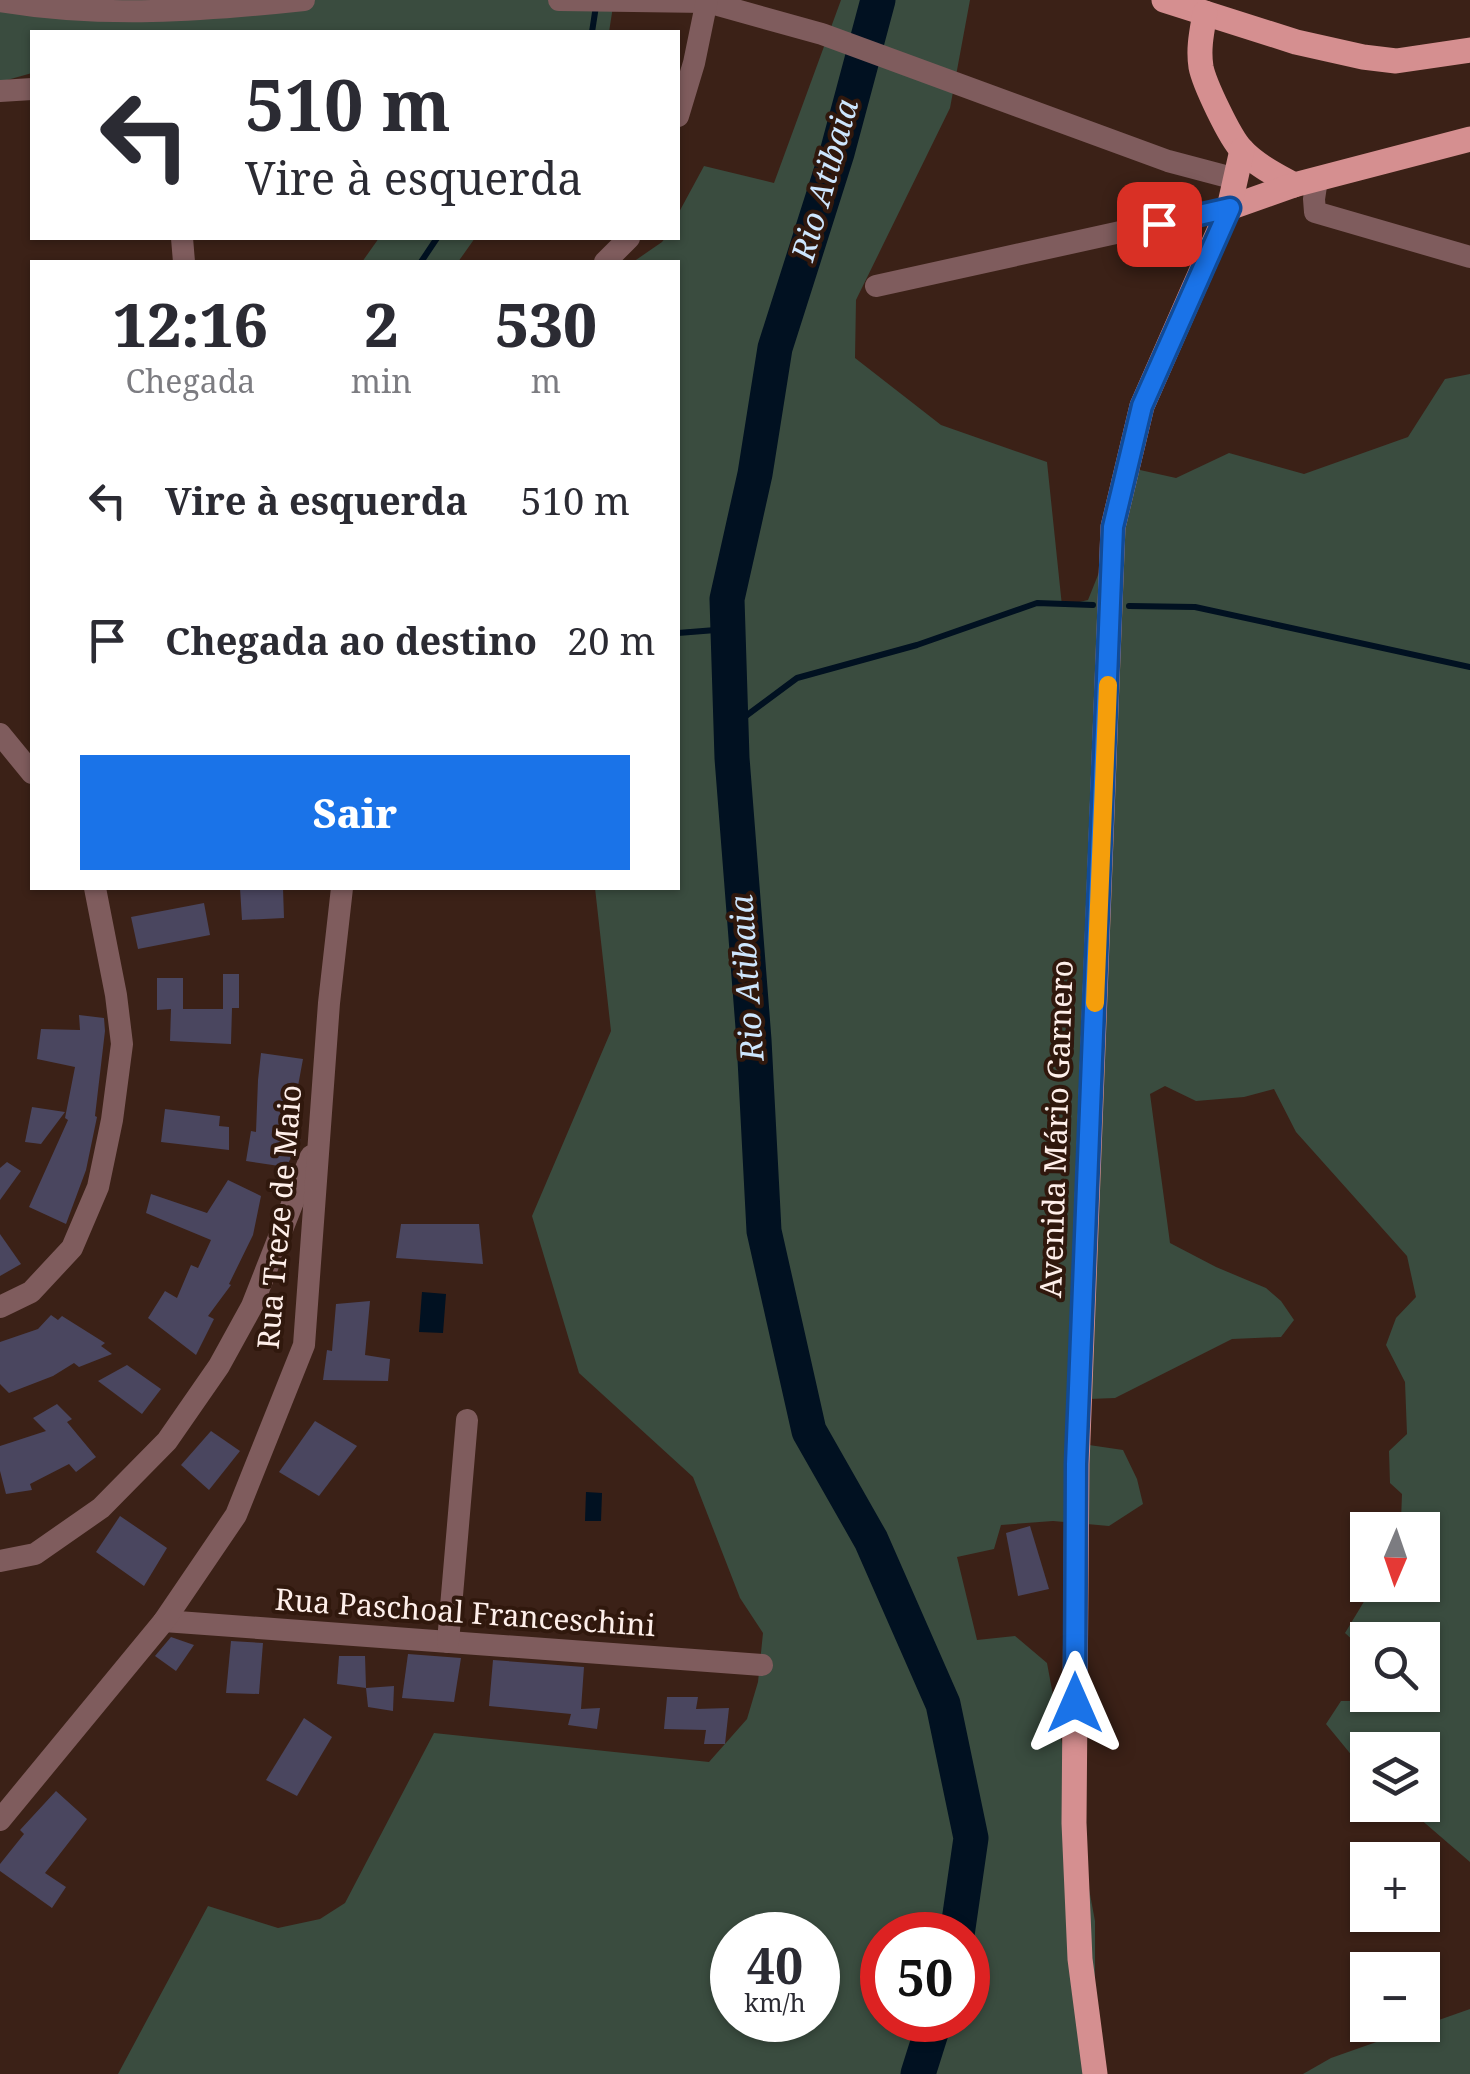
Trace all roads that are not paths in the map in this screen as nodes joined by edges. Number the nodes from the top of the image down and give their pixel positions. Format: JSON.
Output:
{"nodes":[{"id":1,"x":304,"y":0,"type":"edge"},
{"id":2,"x":560,"y":0,"type":"edge"},
{"id":3,"x":1164,"y":0,"type":"edge"},
{"id":4,"x":576,"y":1,"type":"edge"},
{"id":5,"x":707,"y":1,"type":"edge"},
{"id":6,"x":0,"y":2,"type":"edge"},
{"id":7,"x":623,"y":2,"type":"edge"},
{"id":8,"x":1206,"y":6,"type":"edge"},
{"id":9,"x":1470,"y":50,"type":"edge"},
{"id":10,"x":30,"y":89,"type":"edge"},
{"id":11,"x":0,"y":91,"type":"edge"},
{"id":12,"x":680,"y":109,"type":"edge"},
{"id":13,"x":1470,"y":139,"type":"edge"},
{"id":14,"x":1242,"y":150,"type":"junction"},
{"id":15,"x":1236,"y":180,"type":"junction"},
{"id":16,"x":1305,"y":182,"type":"junction"},
{"id":17,"x":1230,"y":208,"type":"junction"},
{"id":18,"x":627,"y":240,"type":"edge"},
{"id":19,"x":1470,"y":257,"type":"edge"},
{"id":20,"x":607,"y":260,"type":"edge"},
{"id":21,"x":876,"y":286,"type":"dead end"},
{"id":22,"x":0,"y":734,"type":"edge"},
{"id":23,"x":30,"y":771,"type":"edge"},
{"id":24,"x":95,"y":890,"type":"edge"},
{"id":25,"x":342,"y":890,"type":"edge"},
{"id":26,"x":320,"y":1135,"type":"junction"},
{"id":27,"x":0,"y":1307,"type":"edge"},
{"id":28,"x":468,"y":1420,"type":"dead end"},
{"id":29,"x":0,"y":1560,"type":"edge"},
{"id":30,"x":164,"y":1621,"type":"junction"},
{"id":31,"x":448,"y":1642,"type":"junction"},
{"id":32,"x":762,"y":1666,"type":"dead end"},
{"id":33,"x":0,"y":1820,"type":"edge"},
{"id":34,"x":1095,"y":2074,"type":"edge"}],
"edges":[{"from":1,"to":6,"type":"street"},
{"from":2,"to":4,"type":"street"},
{"from":3,"to":8,"type":"main road"},
{"from":4,"to":7,"type":"street"},
{"from":5,"to":7,"type":"street"},
{"from":5,"to":12,"type":"street"},
{"from":5,"to":15,"type":"street"},
{"from":8,"to":9,"type":"main road"},
{"from":8,"to":14,"type":"main road"},
{"from":10,"to":11,"type":"street"},
{"from":13,"to":16,"type":"main road"},
{"from":14,"to":15,"type":"main road","name":"Avenida Mário Garnero"},
{"from":14,"to":16,"type":"main road"},
{"from":15,"to":17,"type":"main road","name":"Avenida Mário Garnero"},
{"from":16,"to":17,"type":"main road"},
{"from":16,"to":19,"type":"street"},
{"from":17,"to":21,"type":"street"},
{"from":17,"to":34,"type":"main road","name":"Avenida Mário Garnero"},
{"from":18,"to":20,"type":"street"},
{"from":22,"to":23,"type":"street"},
{"from":24,"to":27,"type":"street"},
{"from":25,"to":26,"type":"street","name":"Rua Treze de Maio"},
{"from":26,"to":29,"type":"street"},
{"from":26,"to":30,"type":"street","name":"Rua Treze de Maio"},
{"from":28,"to":31,"type":"street"},
{"from":30,"to":31,"type":"street","name":"Rua Paschoal Franceschini"},
{"from":30,"to":33,"type":"street","name":"Rua Treze de Maio"},
{"from":31,"to":32,"type":"street","name":"Rua Paschoal Franceschini"}]}
